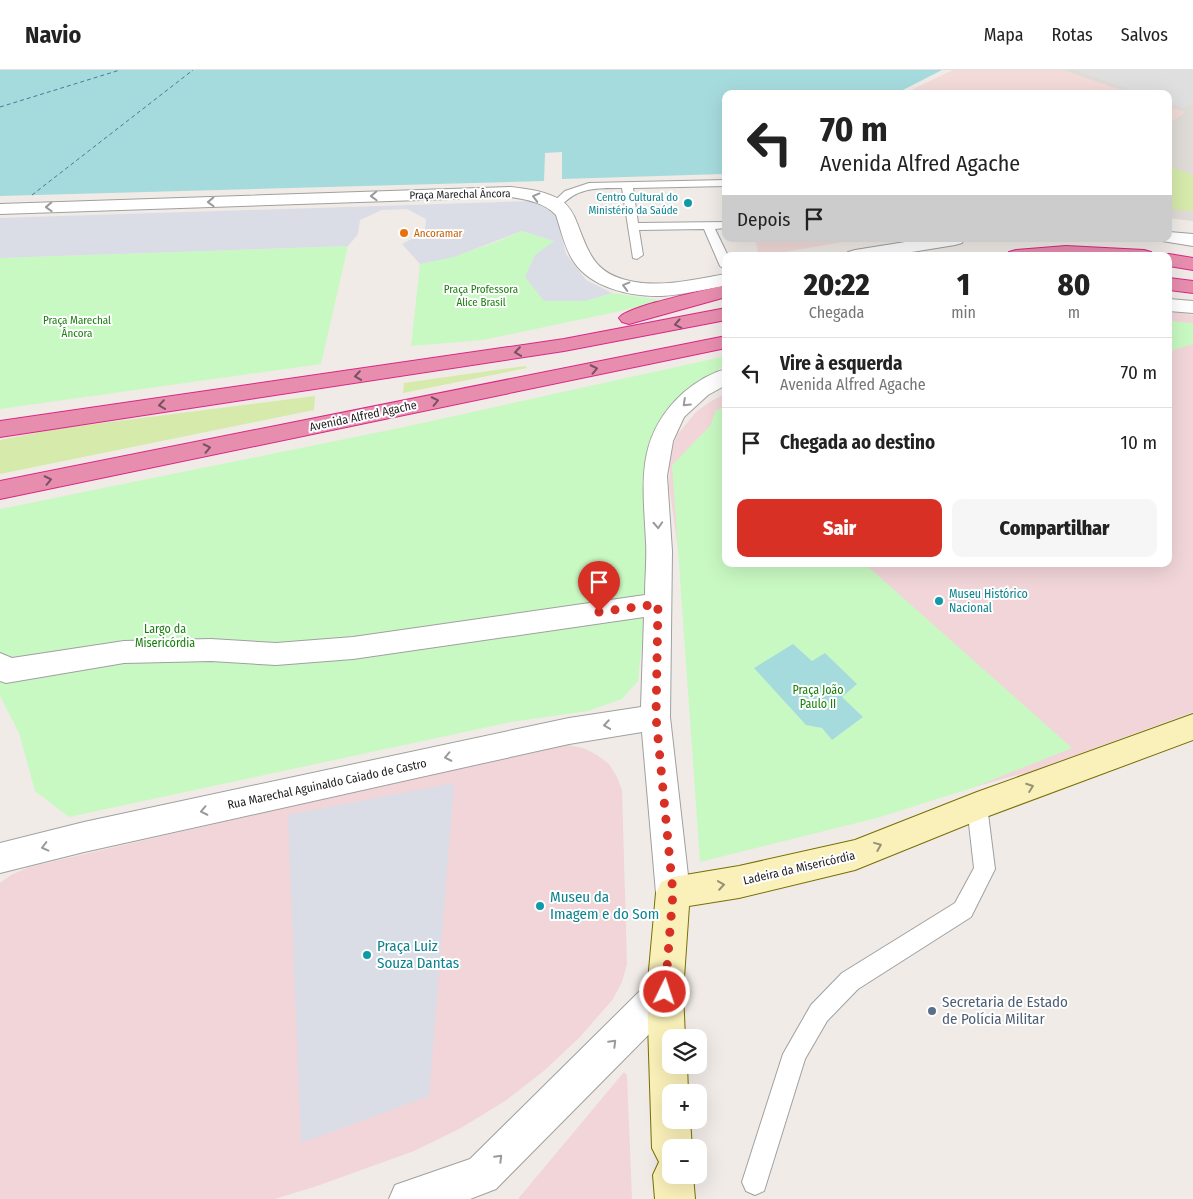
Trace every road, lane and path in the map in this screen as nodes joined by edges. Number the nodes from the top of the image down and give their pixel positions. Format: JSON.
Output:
{"nodes":[{"id":1,"x":722,"y":182,"type":"edge"},
{"id":2,"x":627,"y":184,"type":"junction"},
{"id":3,"x":556,"y":205,"type":"junction"},
{"id":4,"x":0,"y":209,"type":"edge"},
{"id":5,"x":722,"y":225,"type":"edge"},
{"id":6,"x":708,"y":226,"type":"junction"},
{"id":7,"x":634,"y":227,"type":"junction"},
{"id":8,"x":1172,"y":237,"type":"edge"},
{"id":9,"x":1193,"y":240,"type":"edge"},
{"id":10,"x":937,"y":242,"type":"edge"},
{"id":11,"x":879,"y":252,"type":"edge"},
{"id":12,"x":637,"y":255,"type":"dead end"},
{"id":13,"x":722,"y":257,"type":"edge"},
{"id":14,"x":1172,"y":260,"type":"edge"},
{"id":15,"x":1193,"y":264,"type":"edge"},
{"id":16,"x":722,"y":281,"type":"edge"},
{"id":17,"x":1172,"y":284,"type":"edge"},
{"id":18,"x":1193,"y":287,"type":"edge"},
{"id":19,"x":722,"y":292,"type":"edge"},
{"id":20,"x":1172,"y":305,"type":"edge"},
{"id":21,"x":1193,"y":307,"type":"edge"},
{"id":22,"x":722,"y":315,"type":"edge"},
{"id":23,"x":722,"y":343,"type":"edge"},
{"id":24,"x":564,"y":345,"type":"junction"},
{"id":25,"x":722,"y":378,"type":"edge"},
{"id":26,"x":0,"y":429,"type":"edge"},
{"id":27,"x":0,"y":490,"type":"edge"},
{"id":28,"x":658,"y":604,"type":"junction"},
{"id":29,"x":0,"y":665,"type":"edge"},
{"id":30,"x":656,"y":717,"type":"junction"},
{"id":31,"x":1193,"y":727,"type":"edge"},
{"id":32,"x":977,"y":806,"type":"junction"},
{"id":33,"x":0,"y":858,"type":"edge"},
{"id":34,"x":673,"y":893,"type":"junction"},
{"id":35,"x":665,"y":992,"type":"junction"},
{"id":36,"x":672,"y":1139,"type":"edge"},
{"id":37,"x":755,"y":1182,"type":"dead end"},
{"id":38,"x":674,"y":1184,"type":"edge"},
{"id":39,"x":464,"y":1190,"type":"edge"},
{"id":40,"x":409,"y":1199,"type":"edge"},
{"id":41,"x":675,"y":1199,"type":"edge"}],
"edges":[{"from":1,"to":2,"type":"lane"},
{"from":2,"to":3,"type":"lane"},
{"from":2,"to":7,"type":"lane"},
{"from":3,"to":4,"type":"street","name":"Praça Marechal Âncora","one_way":true},
{"from":16,"to":3,"type":"street","one_way":true},
{"from":5,"to":6,"type":"lane"},
{"from":6,"to":7,"type":"lane"},
{"from":6,"to":13,"type":"lane"},
{"from":7,"to":12,"type":"lane"},
{"from":8,"to":9,"type":"street"},
{"from":10,"to":11,"type":"street"},
{"from":14,"to":15,"type":"highway"},
{"from":17,"to":18,"type":"highway"},
{"from":19,"to":24,"type":"highway"},
{"from":20,"to":21,"type":"street"},
{"from":22,"to":24,"type":"highway","one_way":true},
{"from":27,"to":23,"type":"highway","name":"Avenida Alfred Agache","one_way":true},
{"from":24,"to":26,"type":"highway","one_way":true},
{"from":25,"to":28,"type":"street","one_way":true},
{"from":28,"to":29,"type":"street"},
{"from":28,"to":30,"type":"street"},
{"from":30,"to":33,"type":"street","name":"Rua Marechal Aguinaldo Caiado de Castro","one_way":true},
{"from":30,"to":34,"type":"street"},
{"from":32,"to":31,"type":"street","name":"Ladeira da Misericórdia","one_way":true},
{"from":34,"to":32,"type":"street","name":"Ladeira da Misericórdia","one_way":true},
{"from":32,"to":37,"type":"lane"},
{"from":34,"to":35,"type":"street"},
{"from":35,"to":36,"type":"street"},
{"from":39,"to":35,"type":"street","one_way":true},
{"from":38,"to":41,"type":"street"},
{"from":39,"to":40,"type":"street"}]}
